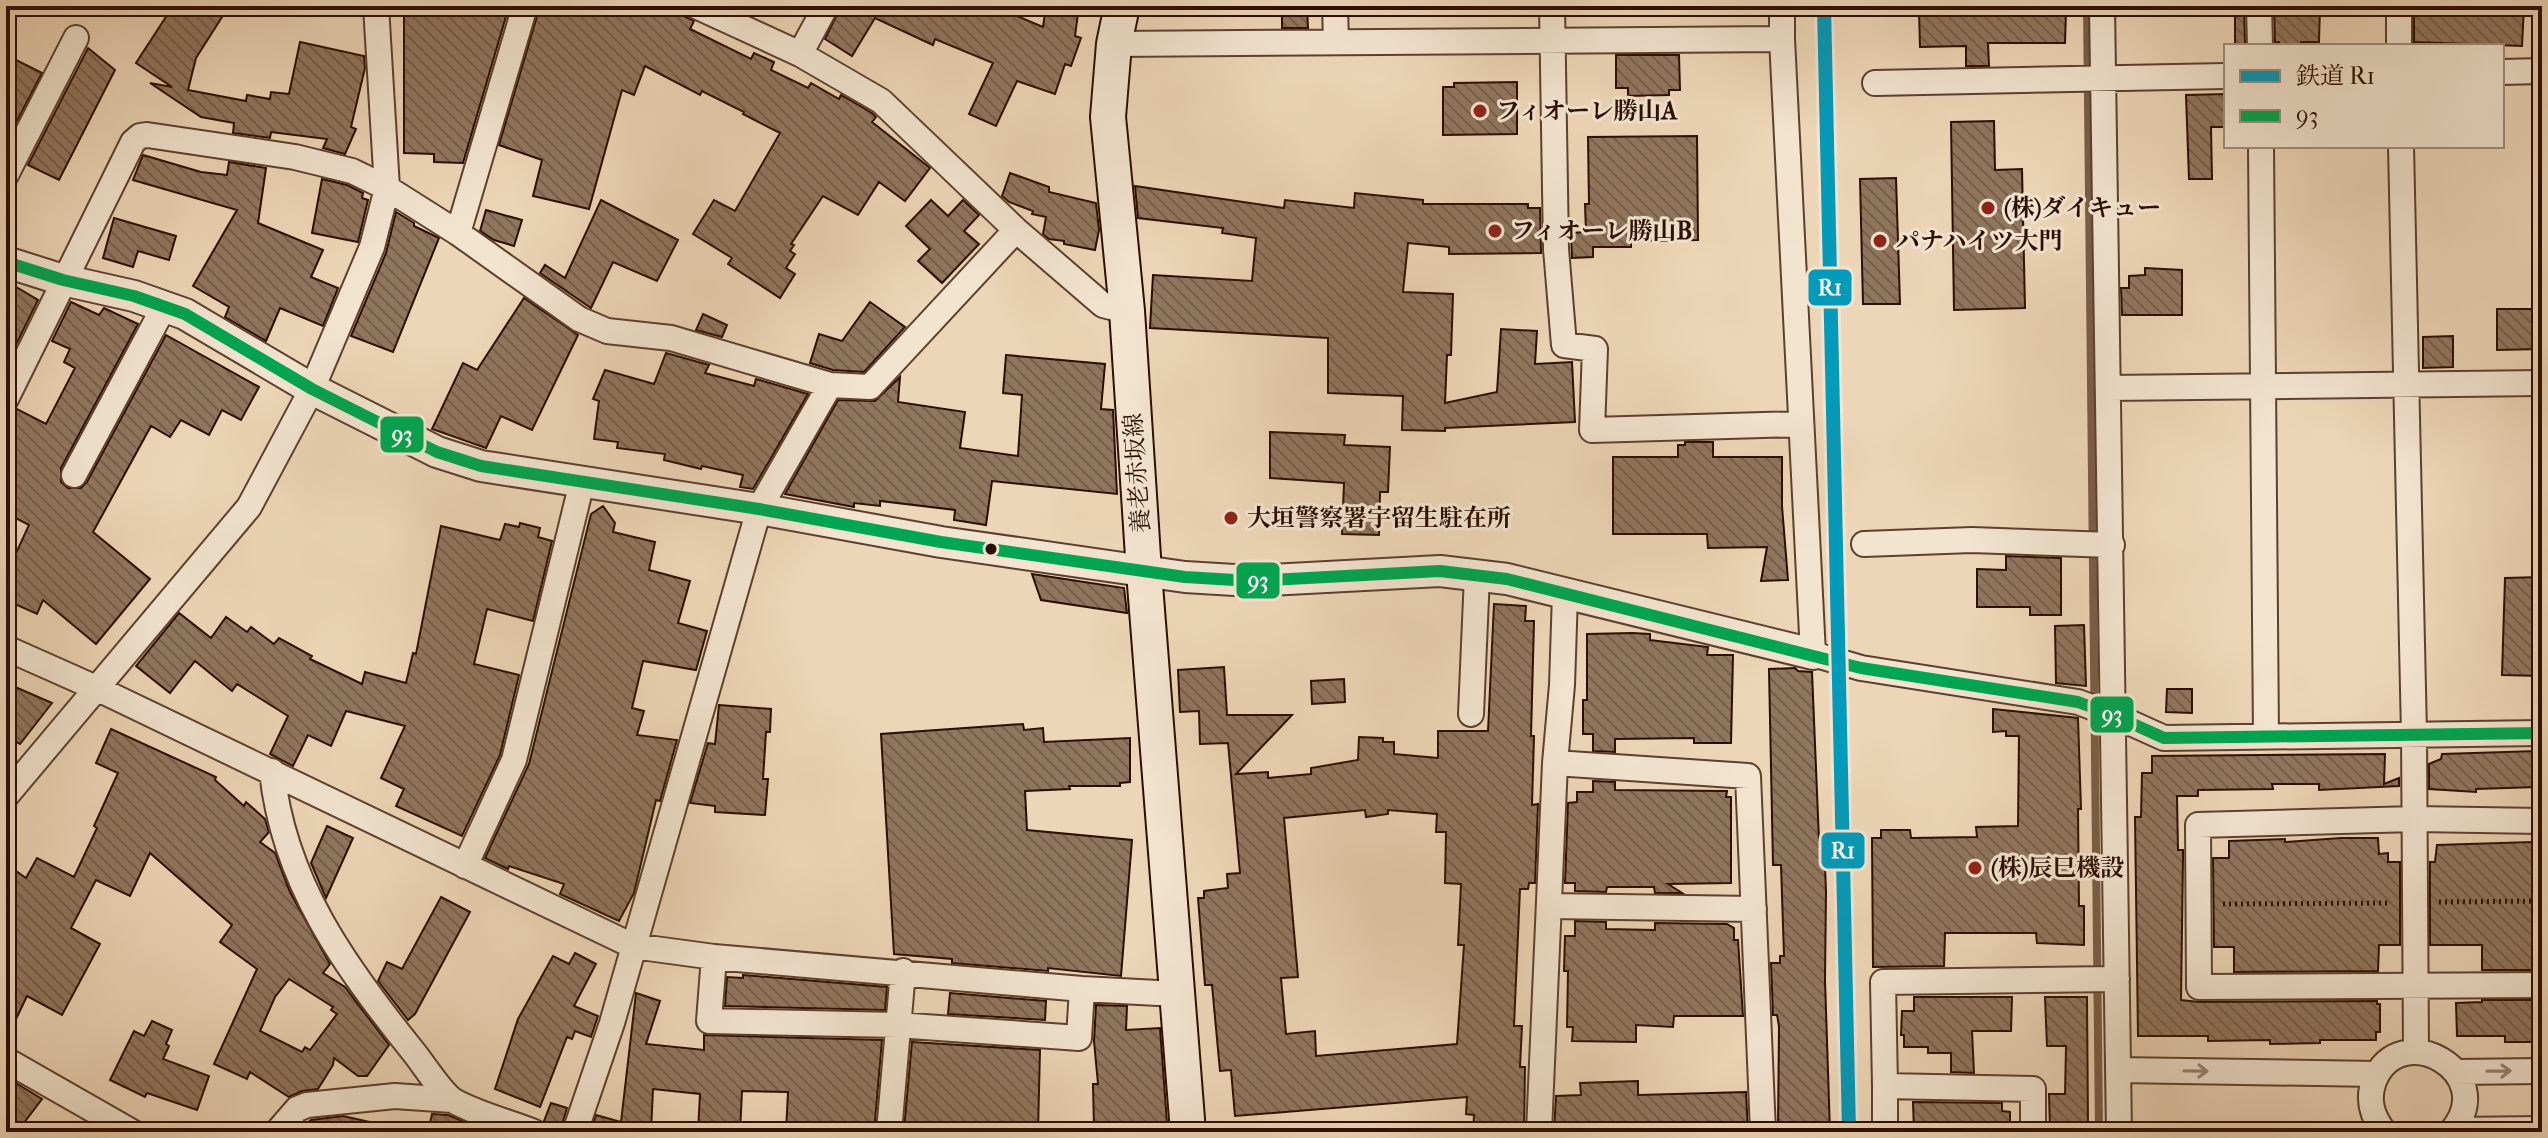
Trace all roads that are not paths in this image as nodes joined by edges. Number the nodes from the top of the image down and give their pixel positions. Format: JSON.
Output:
{"nodes":[{"id":1,"x":376,"y":6,"type":"edge"},
{"id":2,"x":525,"y":6,"type":"edge"},
{"id":3,"x":696,"y":6,"type":"edge"},
{"id":4,"x":826,"y":6,"type":"edge"},
{"id":5,"x":1122,"y":6,"type":"edge"},
{"id":6,"x":1335,"y":6,"type":"edge"},
{"id":7,"x":1552,"y":6,"type":"edge"},
{"id":8,"x":1782,"y":6,"type":"edge"},
{"id":9,"x":2102,"y":6,"type":"edge"},
{"id":10,"x":2259,"y":6,"type":"edge"},
{"id":11,"x":2399,"y":6,"type":"edge"},
{"id":12,"x":76,"y":38,"type":"dead end"},
{"id":13,"x":1782,"y":39,"type":"junction"},
{"id":14,"x":1553,"y":41,"type":"junction"},
{"id":15,"x":1336,"y":42,"type":"junction"},
{"id":16,"x":1114,"y":44,"type":"junction"},
{"id":17,"x":2260,"y":44,"type":"edge"},
{"id":18,"x":2399,"y":44,"type":"edge"},
{"id":19,"x":800,"y":54,"type":"junction"},
{"id":20,"x":2542,"y":71,"type":"edge"},
{"id":21,"x":2504,"y":72,"type":"edge"},
{"id":22,"x":2224,"y":76,"type":"edge"},
{"id":23,"x":2101,"y":79,"type":"junction"},
{"id":24,"x":1875,"y":83,"type":"dead end"},
{"id":25,"x":2261,"y":148,"type":"edge"},
{"id":26,"x":2401,"y":148,"type":"edge"},
{"id":27,"x":6,"y":175,"type":"edge"},
{"id":28,"x":387,"y":188,"type":"junction"},
{"id":29,"x":1016,"y":230,"type":"junction"},
{"id":30,"x":458,"y":233,"type":"junction"},
{"id":31,"x":6,"y":262,"type":"edge"},
{"id":32,"x":63,"y":280,"type":"junction"},
{"id":33,"x":164,"y":307,"type":"junction"},
{"id":34,"x":1127,"y":311,"type":"junction"},
{"id":35,"x":2542,"y":383,"type":"edge"},
{"id":36,"x":830,"y":385,"type":"junction"},
{"id":37,"x":2406,"y":387,"type":"junction"},
{"id":38,"x":2108,"y":388,"type":"junction"},
{"id":39,"x":2263,"y":388,"type":"junction"},
{"id":40,"x":312,"y":389,"type":"junction"},
{"id":41,"x":6,"y":399,"type":"edge"},
{"id":42,"x":1801,"y":424,"type":"junction"},
{"id":43,"x":74,"y":475,"type":"dead end"},
{"id":44,"x":582,"y":482,"type":"junction"},
{"id":45,"x":759,"y":509,"type":"junction"},
{"id":46,"x":1864,"y":544,"type":"dead end"},
{"id":47,"x":2109,"y":545,"type":"junction"},
{"id":48,"x":1144,"y":572,"type":"junction"},
{"id":49,"x":1477,"y":575,"type":"junction"},
{"id":50,"x":1565,"y":594,"type":"junction"},
{"id":51,"x":6,"y":648,"type":"edge"},
{"id":52,"x":1813,"y":654,"type":"junction"},
{"id":53,"x":96,"y":688,"type":"junction"},
{"id":54,"x":1471,"y":714,"type":"dead end"},
{"id":55,"x":2110,"y":714,"type":"junction"},
{"id":56,"x":2542,"y":733,"type":"edge"},
{"id":57,"x":2414,"y":734,"type":"junction"},
{"id":58,"x":2266,"y":736,"type":"junction"},
{"id":59,"x":1555,"y":763,"type":"junction"},
{"id":60,"x":272,"y":771,"type":"junction"},
{"id":61,"x":6,"y":796,"type":"edge"},
{"id":62,"x":2415,"y":819,"type":"junction"},
{"id":63,"x":2542,"y":821,"type":"edge"},
{"id":64,"x":465,"y":866,"type":"junction"},
{"id":65,"x":1549,"y":906,"type":"junction"},
{"id":66,"x":1754,"y":909,"type":"junction"},
{"id":67,"x":633,"y":946,"type":"junction"},
{"id":68,"x":714,"y":957,"type":"junction"},
{"id":69,"x":903,"y":971,"type":"junction"},
{"id":70,"x":2114,"y":979,"type":"junction"},
{"id":71,"x":2542,"y":985,"type":"edge"},
{"id":72,"x":2415,"y":987,"type":"junction"},
{"id":73,"x":1082,"y":989,"type":"junction"},
{"id":74,"x":1177,"y":994,"type":"junction"},
{"id":75,"x":897,"y":1025,"type":"junction"},
{"id":76,"x":2416,"y":1052,"type":"junction"},
{"id":77,"x":6,"y":1060,"type":"edge"},
{"id":78,"x":2118,"y":1070,"type":"junction"},
{"id":79,"x":2542,"y":1071,"type":"edge"},
{"id":80,"x":2457,"y":1072,"type":"junction"},
{"id":81,"x":2377,"y":1074,"type":"junction"},
{"id":82,"x":1885,"y":1086,"type":"junction"},
{"id":83,"x":452,"y":1100,"type":"junction"},
{"id":84,"x":2542,"y":1129,"type":"edge"},
{"id":85,"x":2452,"y":1131,"type":"edge"},
{"id":86,"x":132,"y":1132,"type":"edge"},
{"id":87,"x":277,"y":1132,"type":"edge"},
{"id":88,"x":534,"y":1132,"type":"edge"},
{"id":89,"x":575,"y":1132,"type":"edge"},
{"id":90,"x":889,"y":1132,"type":"edge"},
{"id":91,"x":1188,"y":1132,"type":"edge"},
{"id":92,"x":1539,"y":1132,"type":"edge"},
{"id":93,"x":1763,"y":1132,"type":"edge"},
{"id":94,"x":1885,"y":1132,"type":"edge"},
{"id":95,"x":2033,"y":1132,"type":"edge"},
{"id":96,"x":2119,"y":1132,"type":"edge"},
{"id":97,"x":2359,"y":1132,"type":"edge"},
{"id":98,"x":2384,"y":1132,"type":"edge"}],
"edges":[{"from":1,"to":28,"type":"street"},
{"from":2,"to":30,"type":"street"},
{"from":3,"to":19,"type":"street"},
{"from":4,"to":19,"type":"street"},
{"from":5,"to":16,"type":"main road","name":"養老赤坂線"},
{"from":6,"to":15,"type":"street"},
{"from":7,"to":14,"type":"street"},
{"from":8,"to":13,"type":"street"},
{"from":9,"to":23,"type":"street"},
{"from":10,"to":17,"type":"street"},
{"from":11,"to":18,"type":"street"},
{"from":12,"to":27,"type":"street"},
{"from":13,"to":14,"type":"street"},
{"from":13,"to":42,"type":"street"},
{"from":14,"to":15,"type":"street"},
{"from":14,"to":42,"type":"street"},
{"from":15,"to":16,"type":"street"},
{"from":16,"to":34,"type":"main road","name":"養老赤坂線"},
{"from":19,"to":29,"type":"street"},
{"from":20,"to":21,"type":"street"},
{"from":22,"to":23,"type":"street"},
{"from":23,"to":24,"type":"street"},
{"from":23,"to":38,"type":"street"},
{"from":25,"to":39,"type":"street"},
{"from":26,"to":37,"type":"street"},
{"from":28,"to":30,"type":"street"},
{"from":28,"to":32,"type":"street"},
{"from":28,"to":40,"type":"street"},
{"from":29,"to":34,"type":"street"},
{"from":29,"to":36,"type":"street"},
{"from":30,"to":36,"type":"street"},
{"from":31,"to":32,"type":"street"},
{"from":32,"to":33,"type":"street"},
{"from":32,"to":41,"type":"street"},
{"from":33,"to":40,"type":"street"},
{"from":33,"to":43,"type":"street"},
{"from":34,"to":48,"type":"main road","name":"養老赤坂線"},
{"from":35,"to":37,"type":"street"},
{"from":36,"to":45,"type":"street"},
{"from":37,"to":39,"type":"street"},
{"from":37,"to":57,"type":"street"},
{"from":38,"to":39,"type":"street"},
{"from":38,"to":47,"type":"street"},
{"from":39,"to":58,"type":"street"},
{"from":40,"to":44,"type":"street"},
{"from":40,"to":53,"type":"street"},
{"from":42,"to":52,"type":"street"},
{"from":44,"to":45,"type":"street"},
{"from":44,"to":64,"type":"street"},
{"from":45,"to":48,"type":"street"},
{"from":45,"to":67,"type":"street"},
{"from":46,"to":47,"type":"street"},
{"from":47,"to":55,"type":"street"},
{"from":48,"to":49,"type":"street"},
{"from":48,"to":74,"type":"main road","name":"養老赤坂線"},
{"from":49,"to":50,"type":"street"},
{"from":49,"to":54,"type":"street"},
{"from":50,"to":52,"type":"street"},
{"from":50,"to":59,"type":"street"},
{"from":51,"to":53,"type":"street"},
{"from":52,"to":55,"type":"street"},
{"from":53,"to":60,"type":"street"},
{"from":53,"to":61,"type":"street"},
{"from":55,"to":58,"type":"street"},
{"from":55,"to":70,"type":"street"},
{"from":56,"to":57,"type":"street"},
{"from":57,"to":58,"type":"street"},
{"from":57,"to":62,"type":"street"},
{"from":59,"to":65,"type":"street"},
{"from":59,"to":66,"type":"street"},
{"from":60,"to":64,"type":"street"},
{"from":60,"to":83,"type":"street"},
{"from":62,"to":63,"type":"street"},
{"from":62,"to":72,"type":"street"},
{"from":62,"to":72,"type":"street"},
{"from":64,"to":67,"type":"street"},
{"from":65,"to":66,"type":"street"},
{"from":65,"to":92,"type":"street"},
{"from":66,"to":93,"type":"street"},
{"from":67,"to":68,"type":"street"},
{"from":67,"to":89,"type":"street"},
{"from":68,"to":69,"type":"street"},
{"from":68,"to":75,"type":"street"},
{"from":69,"to":73,"type":"street"},
{"from":69,"to":75,"type":"street"},
{"from":70,"to":78,"type":"street"},
{"from":70,"to":82,"type":"street"},
{"from":71,"to":72,"type":"street"},
{"from":72,"to":76,"type":"street"},
{"from":73,"to":74,"type":"street"},
{"from":73,"to":75,"type":"street"},
{"from":74,"to":91,"type":"main road","name":"養老赤坂線"},
{"from":75,"to":90,"type":"street"},
{"from":76,"to":80,"type":"street"},
{"from":76,"to":81,"type":"street"},
{"from":77,"to":86,"type":"street"},
{"from":78,"to":81,"type":"street","one_way":true},
{"from":78,"to":96,"type":"street"},
{"from":80,"to":79,"type":"street","one_way":true},
{"from":80,"to":85,"type":"street"},
{"from":81,"to":98,"type":"street"},
{"from":82,"to":94,"type":"street"},
{"from":82,"to":95,"type":"street"},
{"from":83,"to":87,"type":"street"},
{"from":83,"to":88,"type":"street"},
{"from":84,"to":85,"type":"street"},
{"from":97,"to":98,"type":"street"}]}
